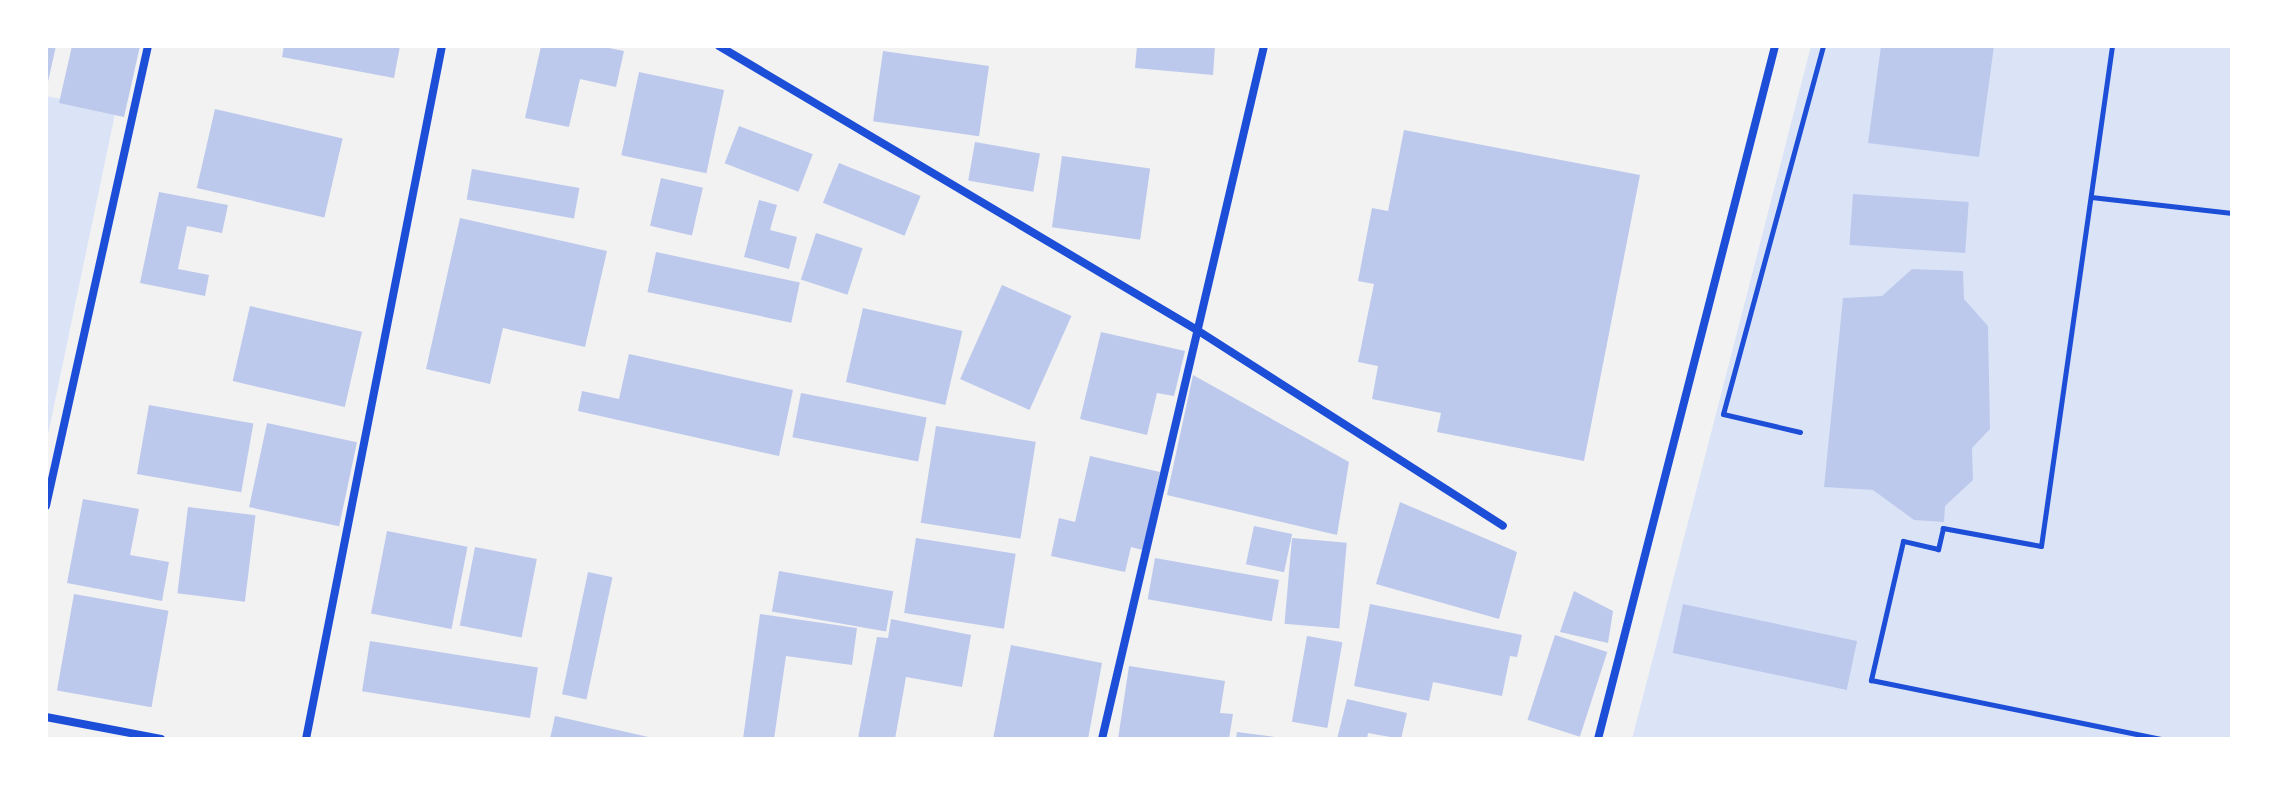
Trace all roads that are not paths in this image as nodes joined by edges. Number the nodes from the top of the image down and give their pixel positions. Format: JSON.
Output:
{"nodes":[{"id":1,"x":148,"y":46,"type":"edge"},
{"id":2,"x":442,"y":46,"type":"edge"},
{"id":3,"x":719,"y":46,"type":"edge"},
{"id":4,"x":1264,"y":46,"type":"edge"},
{"id":5,"x":1775,"y":46,"type":"edge"},
{"id":6,"x":1197,"y":330,"type":"junction"},
{"id":7,"x":46,"y":506,"type":"edge"},
{"id":8,"x":1503,"y":526,"type":"dead end"},
{"id":9,"x":46,"y":717,"type":"edge"},
{"id":10,"x":161,"y":739,"type":"edge"},
{"id":11,"x":306,"y":739,"type":"edge"},
{"id":12,"x":1102,"y":739,"type":"edge"},
{"id":13,"x":1598,"y":739,"type":"edge"}],
"edges":[{"from":1,"to":7,"type":"street"},
{"from":2,"to":11,"type":"street"},
{"from":3,"to":6,"type":"street"},
{"from":4,"to":6,"type":"street"},
{"from":5,"to":13,"type":"street"},
{"from":6,"to":8,"type":"street"},
{"from":6,"to":12,"type":"street"},
{"from":9,"to":10,"type":"street"}]}
